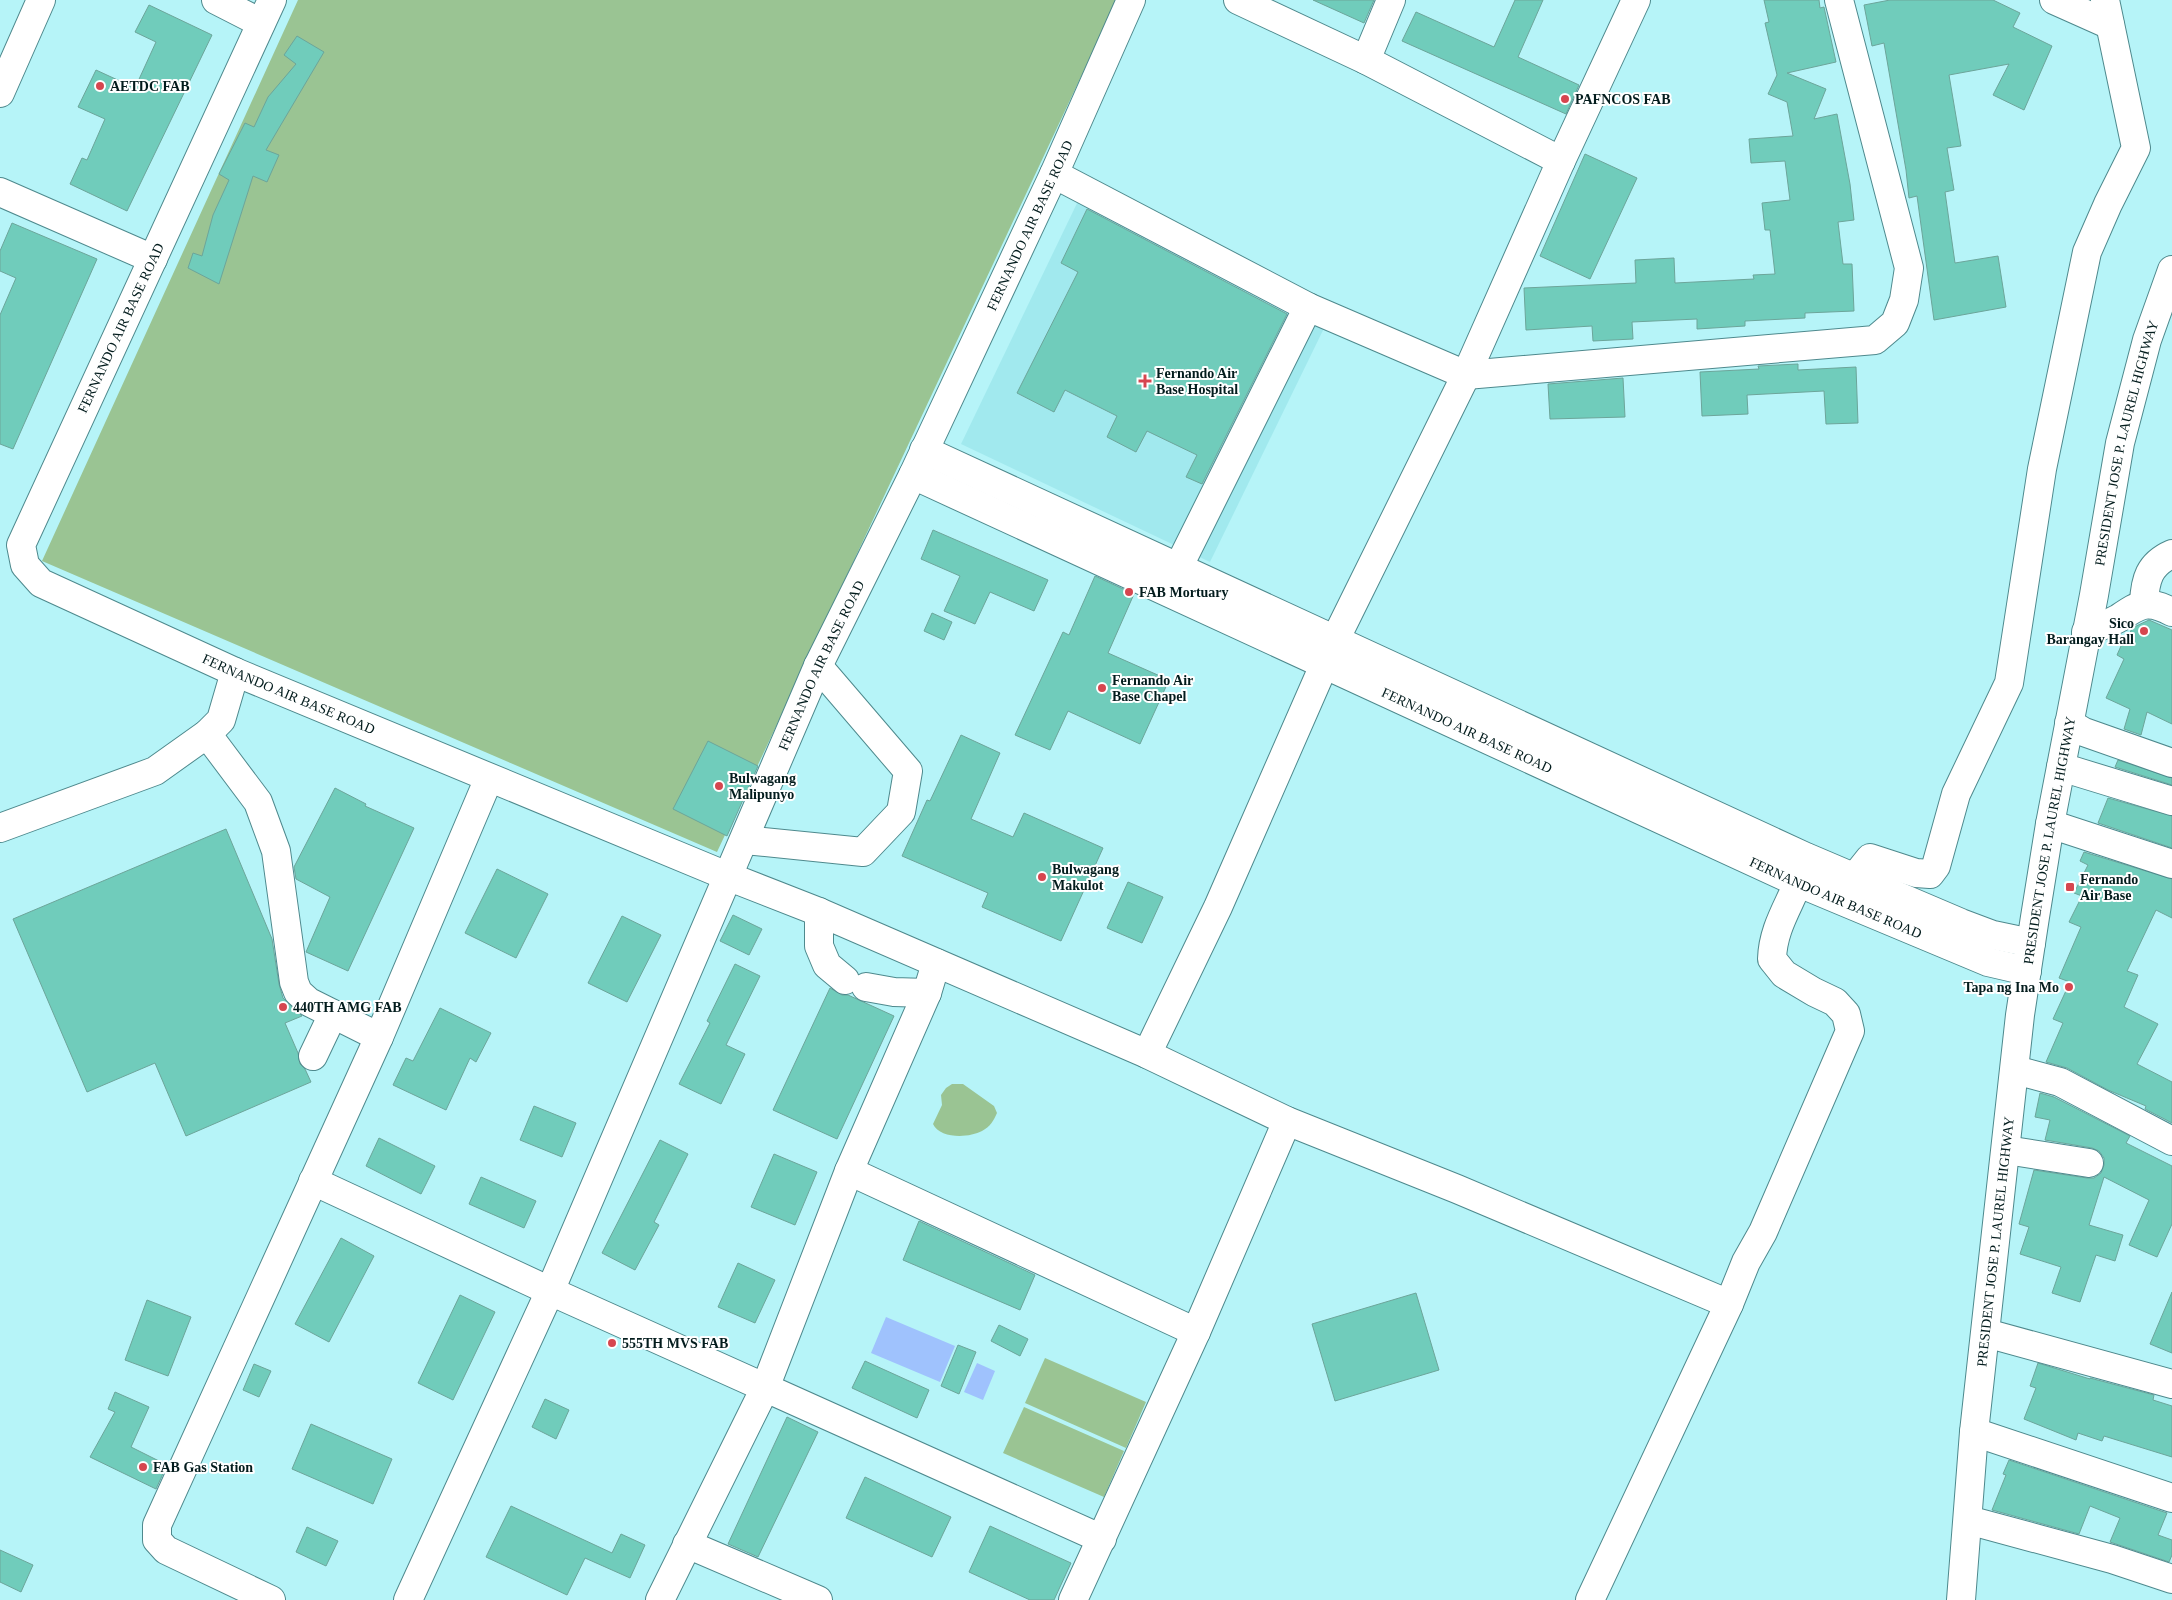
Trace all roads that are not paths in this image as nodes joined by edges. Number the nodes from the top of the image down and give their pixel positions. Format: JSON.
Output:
{"nodes":[{"id":1,"x":41,"y":0,"type":"edge"},
{"id":2,"x":216,"y":0,"type":"edge"},
{"id":3,"x":1131,"y":0,"type":"edge"},
{"id":4,"x":1238,"y":0,"type":"edge"},
{"id":5,"x":1391,"y":0,"type":"edge"},
{"id":6,"x":1636,"y":0,"type":"edge"},
{"id":7,"x":1839,"y":0,"type":"edge"},
{"id":8,"x":2054,"y":0,"type":"edge"},
{"id":9,"x":267,"y":11,"type":"edge"},
{"id":10,"x":2108,"y":12,"type":"edge"},
{"id":11,"x":1366,"y":60,"type":"junction"},
{"id":12,"x":0,"y":92,"type":"edge"},
{"id":13,"x":1561,"y":161,"type":"junction"},
{"id":14,"x":1054,"y":174,"type":"junction"},
{"id":15,"x":0,"y":192,"type":"edge"},
{"id":16,"x":153,"y":259,"type":"junction"},
{"id":17,"x":2172,"y":270,"type":"edge"},
{"id":18,"x":1308,"y":307,"type":"junction"},
{"id":19,"x":1466,"y":375,"type":"junction"},
{"id":20,"x":924,"y":450,"type":"junction"},
{"id":21,"x":913,"y":475,"type":"junction"},
{"id":22,"x":1002,"y":486,"type":"junction"},
{"id":23,"x":992,"y":511,"type":"junction"},
{"id":24,"x":2172,"y":554,"type":"edge"},
{"id":25,"x":1177,"y":568,"type":"junction"},
{"id":26,"x":1166,"y":593,"type":"junction"},
{"id":27,"x":2144,"y":603,"type":"junction"},
{"id":28,"x":2172,"y":612,"type":"edge"},
{"id":29,"x":2086,"y":632,"type":"junction"},
{"id":30,"x":1335,"y":640,"type":"junction"},
{"id":31,"x":1324,"y":665,"type":"junction"},
{"id":32,"x":818,"y":666,"type":"junction"},
{"id":33,"x":235,"y":672,"type":"junction"},
{"id":34,"x":2069,"y":724,"type":"junction"},
{"id":35,"x":207,"y":734,"type":"junction"},
{"id":36,"x":1589,"y":758,"type":"junction"},
{"id":37,"x":2172,"y":763,"type":"edge"},
{"id":38,"x":2061,"y":767,"type":"junction"},
{"id":39,"x":489,"y":778,"type":"junction"},
{"id":40,"x":1575,"y":780,"type":"junction"},
{"id":41,"x":1619,"y":786,"type":"junction"},
{"id":42,"x":2172,"y":801,"type":"edge"},
{"id":43,"x":2050,"y":824,"type":"junction"},
{"id":44,"x":0,"y":828,"type":"edge"},
{"id":45,"x":745,"y":840,"type":"junction"},
{"id":46,"x":1806,"y":857,"type":"junction"},
{"id":47,"x":2172,"y":864,"type":"edge"},
{"id":48,"x":727,"y":876,"type":"junction"},
{"id":49,"x":1799,"y":883,"type":"junction"},
{"id":50,"x":1849,"y":889,"type":"junction"},
{"id":51,"x":1903,"y":907,"type":"junction"},
{"id":52,"x":820,"y":912,"type":"junction"},
{"id":53,"x":2032,"y":943,"type":"junction"},
{"id":54,"x":936,"y":964,"type":"junction"},
{"id":55,"x":2027,"y":972,"type":"junction"},
{"id":56,"x":927,"y":993,"type":"junction"},
{"id":57,"x":333,"y":1014,"type":"junction"},
{"id":58,"x":379,"y":1037,"type":"junction"},
{"id":59,"x":1147,"y":1054,"type":"junction"},
{"id":60,"x":313,"y":1056,"type":"dead end"},
{"id":61,"x":2015,"y":1070,"type":"junction"},
{"id":62,"x":1287,"y":1121,"type":"junction"},
{"id":63,"x":2172,"y":1141,"type":"edge"},
{"id":64,"x":2006,"y":1150,"type":"junction"},
{"id":65,"x":2089,"y":1163,"type":"dead end"},
{"id":66,"x":849,"y":1171,"type":"junction"},
{"id":67,"x":313,"y":1181,"type":"junction"},
{"id":68,"x":550,"y":1291,"type":"junction"},
{"id":69,"x":1729,"y":1304,"type":"junction"},
{"id":70,"x":1196,"y":1332,"type":"junction"},
{"id":71,"x":1986,"y":1333,"type":"junction"},
{"id":72,"x":2172,"y":1384,"type":"edge"},
{"id":73,"x":766,"y":1388,"type":"junction"},
{"id":74,"x":1974,"y":1432,"type":"junction"},
{"id":75,"x":2172,"y":1498,"type":"edge"},
{"id":76,"x":1968,"y":1520,"type":"junction"},
{"id":77,"x":1102,"y":1539,"type":"junction"},
{"id":78,"x":687,"y":1544,"type":"junction"},
{"id":79,"x":2172,"y":1578,"type":"edge"},
{"id":80,"x":271,"y":1600,"type":"edge"},
{"id":81,"x":408,"y":1600,"type":"edge"},
{"id":82,"x":660,"y":1600,"type":"edge"},
{"id":83,"x":818,"y":1600,"type":"edge"},
{"id":84,"x":1073,"y":1600,"type":"edge"},
{"id":85,"x":1590,"y":1600,"type":"edge"},
{"id":86,"x":1961,"y":1600,"type":"edge"}],
"edges":[{"from":1,"to":12,"type":"main road"},
{"from":2,"to":9,"type":"main road"},
{"from":3,"to":14,"type":"main road","name":"FERNANDO AIR BASE ROAD"},
{"from":4,"to":11,"type":"main road"},
{"from":5,"to":11,"type":"main road"},
{"from":6,"to":13,"type":"main road"},
{"from":7,"to":19,"type":"main road"},
{"from":8,"to":10,"type":"main road"},
{"from":9,"to":16,"type":"main road","name":"FERNANDO AIR BASE ROAD"},
{"from":10,"to":50,"type":"main road"},
{"from":11,"to":13,"type":"main road"},
{"from":13,"to":19,"type":"main road"},
{"from":14,"to":18,"type":"main road"},
{"from":14,"to":20,"type":"main road","name":"FERNANDO AIR BASE ROAD"},
{"from":15,"to":16,"type":"main road"},
{"from":16,"to":33,"type":"main road","name":"FERNANDO AIR BASE ROAD"},
{"from":17,"to":29,"type":"main road","name":"PRESIDENT JOSE P. LAUREL HIGHWAY"},
{"from":18,"to":19,"type":"main road"},
{"from":18,"to":25,"type":"main road"},
{"from":19,"to":30,"type":"main road"},
{"from":20,"to":21,"type":"main road","name":"FERNANDO AIR BASE ROAD"},
{"from":20,"to":22,"type":"main road","name":"FERNANDO AIR BASE ROAD"},
{"from":21,"to":23,"type":"main road","name":"FERNANDO AIR BASE ROAD"},
{"from":21,"to":32,"type":"main road","name":"FERNANDO AIR BASE ROAD"},
{"from":22,"to":23,"type":"main road"},
{"from":22,"to":25,"type":"main road","name":"FERNANDO AIR BASE ROAD"},
{"from":23,"to":26,"type":"main road","name":"FERNANDO AIR BASE ROAD"},
{"from":24,"to":27,"type":"main road"},
{"from":25,"to":26,"type":"main road"},
{"from":25,"to":30,"type":"main road","name":"FERNANDO AIR BASE ROAD"},
{"from":26,"to":31,"type":"main road","name":"FERNANDO AIR BASE ROAD"},
{"from":27,"to":28,"type":"main road"},
{"from":27,"to":29,"type":"main road"},
{"from":29,"to":34,"type":"main road","name":"PRESIDENT JOSE P. LAUREL HIGHWAY"},
{"from":30,"to":31,"type":"main road"},
{"from":30,"to":36,"type":"main road","name":"FERNANDO AIR BASE ROAD"},
{"from":31,"to":40,"type":"main road","name":"FERNANDO AIR BASE ROAD"},
{"from":31,"to":59,"type":"main road"},
{"from":32,"to":45,"type":"main road","name":"FERNANDO AIR BASE ROAD"},
{"from":32,"to":45,"type":"main road"},
{"from":33,"to":35,"type":"main road"},
{"from":33,"to":39,"type":"main road","name":"FERNANDO AIR BASE ROAD"},
{"from":34,"to":37,"type":"main road"},
{"from":34,"to":38,"type":"main road","name":"PRESIDENT JOSE P. LAUREL HIGHWAY"},
{"from":35,"to":44,"type":"main road"},
{"from":35,"to":57,"type":"main road"},
{"from":36,"to":40,"type":"main road"},
{"from":36,"to":41,"type":"main road","name":"FERNANDO AIR BASE ROAD"},
{"from":38,"to":42,"type":"main road"},
{"from":38,"to":43,"type":"main road","name":"PRESIDENT JOSE P. LAUREL HIGHWAY"},
{"from":39,"to":48,"type":"main road","name":"FERNANDO AIR BASE ROAD"},
{"from":39,"to":58,"type":"main road"},
{"from":40,"to":41,"type":"main road","name":"FERNANDO AIR BASE ROAD"},
{"from":41,"to":46,"type":"main road","name":"FERNANDO AIR BASE ROAD"},
{"from":41,"to":49,"type":"main road","name":"FERNANDO AIR BASE ROAD"},
{"from":43,"to":47,"type":"main road"},
{"from":43,"to":53,"type":"main road","name":"PRESIDENT JOSE P. LAUREL HIGHWAY"},
{"from":45,"to":48,"type":"main road","name":"FERNANDO AIR BASE ROAD"},
{"from":46,"to":49,"type":"main road"},
{"from":46,"to":50,"type":"main road","name":"FERNANDO AIR BASE ROAD"},
{"from":48,"to":52,"type":"main road"},
{"from":48,"to":68,"type":"main road"},
{"from":49,"to":50,"type":"main road","name":"FERNANDO AIR BASE ROAD"},
{"from":49,"to":69,"type":"main road"},
{"from":50,"to":51,"type":"main road","name":"FERNANDO AIR BASE ROAD"},
{"from":51,"to":53,"type":"main road","name":"FERNANDO AIR BASE ROAD"},
{"from":51,"to":55,"type":"main road","name":"FERNANDO AIR BASE ROAD"},
{"from":52,"to":54,"type":"main road"},
{"from":52,"to":56,"type":"main road"},
{"from":53,"to":55,"type":"main road","name":"PRESIDENT JOSE P. LAUREL HIGHWAY"},
{"from":54,"to":56,"type":"main road"},
{"from":54,"to":59,"type":"main road"},
{"from":55,"to":61,"type":"main road","name":"PRESIDENT JOSE P. LAUREL HIGHWAY"},
{"from":56,"to":66,"type":"main road"},
{"from":57,"to":58,"type":"main road"},
{"from":57,"to":60,"type":"main road"},
{"from":58,"to":67,"type":"main road"},
{"from":59,"to":62,"type":"main road"},
{"from":61,"to":63,"type":"main road"},
{"from":61,"to":64,"type":"main road","name":"PRESIDENT JOSE P. LAUREL HIGHWAY"},
{"from":62,"to":69,"type":"main road"},
{"from":62,"to":70,"type":"main road"},
{"from":64,"to":65,"type":"main road"},
{"from":64,"to":71,"type":"main road","name":"PRESIDENT JOSE P. LAUREL HIGHWAY"},
{"from":66,"to":70,"type":"main road"},
{"from":66,"to":73,"type":"main road"},
{"from":67,"to":68,"type":"main road"},
{"from":67,"to":80,"type":"main road"},
{"from":68,"to":73,"type":"main road"},
{"from":68,"to":81,"type":"main road"},
{"from":69,"to":85,"type":"main road"},
{"from":70,"to":77,"type":"main road"},
{"from":71,"to":72,"type":"main road"},
{"from":71,"to":74,"type":"main road","name":"PRESIDENT JOSE P. LAUREL HIGHWAY"},
{"from":73,"to":77,"type":"main road"},
{"from":73,"to":78,"type":"main road"},
{"from":74,"to":75,"type":"main road"},
{"from":74,"to":76,"type":"main road","name":"PRESIDENT JOSE P. LAUREL HIGHWAY"},
{"from":76,"to":79,"type":"main road"},
{"from":76,"to":86,"type":"main road","name":"PRESIDENT JOSE P. LAUREL HIGHWAY"},
{"from":77,"to":84,"type":"main road"},
{"from":78,"to":82,"type":"main road"},
{"from":78,"to":83,"type":"main road"}]}
